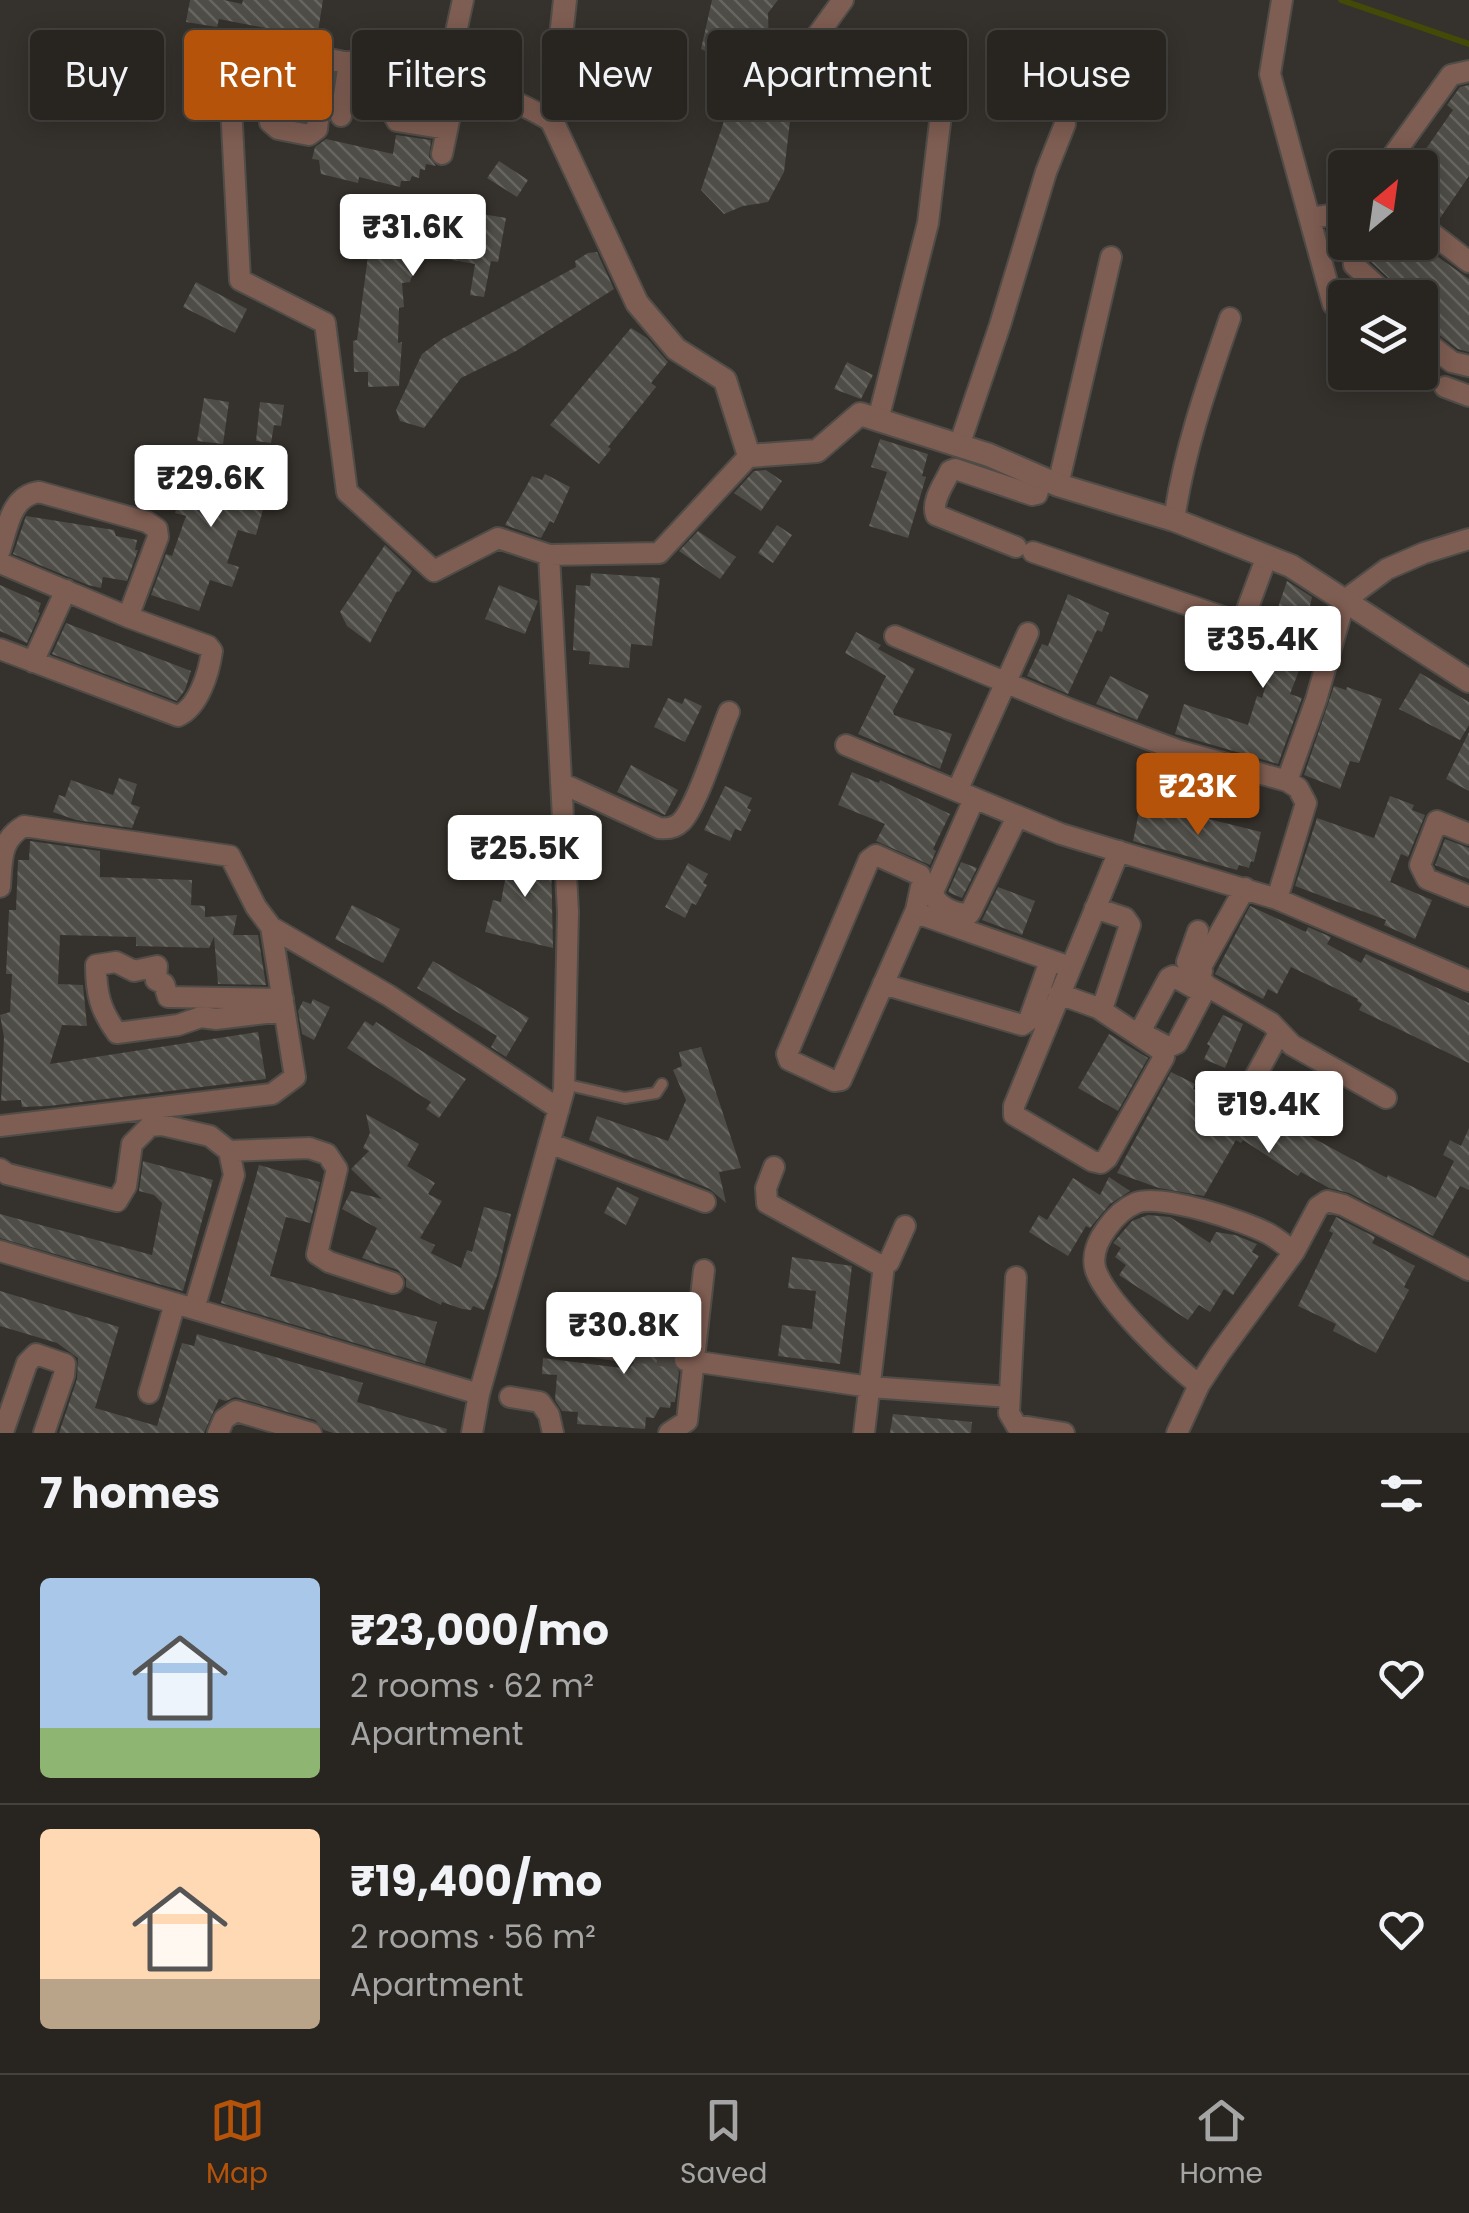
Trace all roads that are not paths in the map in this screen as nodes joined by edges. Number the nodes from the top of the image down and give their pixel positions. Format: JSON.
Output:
{"nodes":[{"id":1,"x":463,"y":0,"type":"edge"},
{"id":2,"x":565,"y":0,"type":"edge"},
{"id":3,"x":843,"y":0,"type":"edge"},
{"id":4,"x":1282,"y":0,"type":"edge"},
{"id":5,"x":459,"y":30,"type":"edge"},
{"id":6,"x":821,"y":30,"type":"edge"},
{"id":7,"x":349,"y":62,"type":"junction"},
{"id":8,"x":352,"y":62,"type":"edge"},
{"id":9,"x":332,"y":63,"type":"edge"},
{"id":10,"x":325,"y":64,"type":"joint"},
{"id":11,"x":1469,"y":70,"type":"edge"},
{"id":12,"x":522,"y":104,"type":"edge"},
{"id":13,"x":341,"y":116,"type":"dead end"},
{"id":14,"x":232,"y":120,"type":"edge"},
{"id":15,"x":396,"y":120,"type":"edge"},
{"id":16,"x":448,"y":120,"type":"edge"},
{"id":17,"x":940,"y":120,"type":"edge"},
{"id":18,"x":552,"y":121,"type":"junction"},
{"id":19,"x":1065,"y":124,"type":"dead end"},
{"id":20,"x":447,"y":129,"type":"junction"},
{"id":21,"x":1397,"y":150,"type":"edge"},
{"id":22,"x":442,"y":154,"type":"dead end"},
{"id":23,"x":1328,"y":216,"type":"edge"},
{"id":24,"x":1310,"y":218,"type":"junction"},
{"id":25,"x":1438,"y":238,"type":"edge"},
{"id":26,"x":1112,"y":258,"type":"dead end"},
{"id":27,"x":1354,"y":260,"type":"edge"},
{"id":28,"x":1469,"y":262,"type":"edge"},
{"id":29,"x":1367,"y":280,"type":"edge"},
{"id":30,"x":1328,"y":285,"type":"edge"},
{"id":31,"x":1230,"y":318,"type":"dead end"},
{"id":32,"x":1438,"y":351,"type":"edge"},
{"id":33,"x":1469,"y":366,"type":"edge"},
{"id":34,"x":1445,"y":386,"type":"dead end"},
{"id":35,"x":1469,"y":396,"type":"edge"},
{"id":36,"x":878,"y":420,"type":"junction"},
{"id":37,"x":959,"y":446,"type":"junction"},
{"id":38,"x":748,"y":456,"type":"junction"},
{"id":39,"x":1050,"y":482,"type":"junction"},
{"id":40,"x":1174,"y":520,"type":"junction"},
{"id":41,"x":1469,"y":539,"type":"edge"},
{"id":42,"x":0,"y":550,"type":"edge"},
{"id":43,"x":550,"y":555,"type":"junction"},
{"id":44,"x":1267,"y":556,"type":"junction"},
{"id":45,"x":0,"y":563,"type":"edge"},
{"id":46,"x":66,"y":590,"type":"junction"},
{"id":47,"x":1345,"y":600,"type":"junction"},
{"id":48,"x":128,"y":617,"type":"junction"},
{"id":49,"x":1028,"y":633,"type":"dead end"},
{"id":50,"x":895,"y":636,"type":"dead end"},
{"id":51,"x":0,"y":648,"type":"edge"},
{"id":52,"x":33,"y":662,"type":"junction"},
{"id":53,"x":1469,"y":682,"type":"edge"},
{"id":54,"x":1007,"y":683,"type":"junction"},
{"id":55,"x":729,"y":712,"type":"dead end"},
{"id":56,"x":846,"y":745,"type":"dead end"},
{"id":57,"x":1287,"y":781,"type":"junction"},
{"id":58,"x":561,"y":783,"type":"junction"},
{"id":59,"x":966,"y":795,"type":"junction"},
{"id":60,"x":1017,"y":818,"type":"junction"},
{"id":61,"x":1469,"y":834,"type":"edge"},
{"id":62,"x":1119,"y":851,"type":"junction"},
{"id":63,"x":0,"y":888,"type":"edge"},
{"id":64,"x":1246,"y":888,"type":"junction"},
{"id":65,"x":1469,"y":896,"type":"edge"},
{"id":66,"x":1277,"y":899,"type":"junction"},
{"id":67,"x":1095,"y":908,"type":"junction"},
{"id":68,"x":916,"y":910,"type":"junction"},
{"id":69,"x":272,"y":927,"type":"junction"},
{"id":70,"x":1198,"y":932,"type":"dead end"},
{"id":71,"x":1060,"y":964,"type":"junction"},
{"id":72,"x":1469,"y":981,"type":"edge"},
{"id":73,"x":1204,"y":983,"type":"junction"},
{"id":74,"x":883,"y":984,"type":"junction"},
{"id":75,"x":1059,"y":994,"type":"junction"},
{"id":76,"x":284,"y":1005,"type":"junction"},
{"id":77,"x":1098,"y":1008,"type":"junction"},
{"id":78,"x":1279,"y":1033,"type":"junction"},
{"id":79,"x":564,"y":1084,"type":"junction"},
{"id":80,"x":662,"y":1084,"type":"dead end"},
{"id":81,"x":1247,"y":1092,"type":"dead end"},
{"id":82,"x":1386,"y":1098,"type":"dead end"},
{"id":83,"x":559,"y":1110,"type":"junction"},
{"id":84,"x":0,"y":1126,"type":"edge"},
{"id":85,"x":550,"y":1143,"type":"junction"},
{"id":86,"x":229,"y":1151,"type":"junction"},
{"id":87,"x":774,"y":1167,"type":"dead end"},
{"id":88,"x":0,"y":1169,"type":"edge"},
{"id":89,"x":704,"y":1202,"type":"dead end"},
{"id":90,"x":905,"y":1226,"type":"dead end"},
{"id":91,"x":0,"y":1251,"type":"edge"},
{"id":92,"x":1294,"y":1252,"type":"junction"},
{"id":93,"x":884,"y":1266,"type":"junction"},
{"id":94,"x":704,"y":1270,"type":"dead end"},
{"id":95,"x":1469,"y":1270,"type":"edge"},
{"id":96,"x":1016,"y":1277,"type":"dead end"},
{"id":97,"x":393,"y":1283,"type":"dead end"},
{"id":98,"x":185,"y":1306,"type":"junction"},
{"id":99,"x":576,"y":1342,"type":"dead end"},
{"id":100,"x":628,"y":1351,"type":"tunnel mouth"},
{"id":101,"x":689,"y":1361,"type":"junction"},
{"id":102,"x":1199,"y":1385,"type":"junction"},
{"id":103,"x":870,"y":1387,"type":"junction"},
{"id":104,"x":149,"y":1393,"type":"dead end"},
{"id":105,"x":480,"y":1394,"type":"junction"},
{"id":106,"x":510,"y":1397,"type":"dead end"},
{"id":107,"x":1009,"y":1397,"type":"junction"},
{"id":108,"x":3,"y":1432,"type":"edge"},
{"id":109,"x":44,"y":1433,"type":"edge"},
{"id":110,"x":218,"y":1433,"type":"edge"},
{"id":111,"x":310,"y":1433,"type":"edge"},
{"id":112,"x":472,"y":1433,"type":"edge"},
{"id":113,"x":552,"y":1433,"type":"edge"},
{"id":114,"x":669,"y":1433,"type":"edge"},
{"id":115,"x":864,"y":1433,"type":"edge"},
{"id":116,"x":1064,"y":1433,"type":"edge"},
{"id":117,"x":1177,"y":1433,"type":"edge"}],
"edges":[{"from":1,"to":5,"type":"street"},
{"from":2,"to":18,"type":"street"},
{"from":3,"to":6,"type":"street"},
{"from":4,"to":24,"type":"street"},
{"from":7,"to":8,"type":"street"},
{"from":7,"to":9,"type":"street"},
{"from":7,"to":13,"type":"street"},
{"from":10,"to":10,"type":"street"},
{"from":11,"to":21,"type":"street"},
{"from":12,"to":18,"type":"street"},
{"from":14,"to":43,"type":"street"},
{"from":15,"to":20,"type":"street"},
{"from":16,"to":20,"type":"street"},
{"from":17,"to":36,"type":"street"},
{"from":18,"to":38,"type":"street"},
{"from":19,"to":37,"type":"street"},
{"from":20,"to":22,"type":"street"},
{"from":23,"to":24,"type":"street"},
{"from":24,"to":30,"type":"street"},
{"from":25,"to":28,"type":"street"},
{"from":26,"to":39,"type":"street"},
{"from":27,"to":29,"type":"street"},
{"from":31,"to":40,"type":"street"},
{"from":32,"to":33,"type":"street"},
{"from":34,"to":35,"type":"street"},
{"from":36,"to":37,"type":"street"},
{"from":36,"to":38,"type":"street"},
{"from":37,"to":39,"type":"street"},
{"from":38,"to":43,"type":"street"},
{"from":39,"to":40,"type":"street"},
{"from":39,"to":44,"type":"street"},
{"from":40,"to":44,"type":"street"},
{"from":41,"to":47,"type":"street"},
{"from":42,"to":48,"type":"street"},
{"from":43,"to":58,"type":"street"},
{"from":44,"to":47,"type":"street"},
{"from":45,"to":46,"type":"street"},
{"from":46,"to":48,"type":"street"},
{"from":46,"to":52,"type":"street"},
{"from":47,"to":53,"type":"street"},
{"from":47,"to":57,"type":"street"},
{"from":48,"to":52,"type":"street"},
{"from":49,"to":54,"type":"street"},
{"from":50,"to":54,"type":"street"},
{"from":51,"to":52,"type":"street"},
{"from":54,"to":57,"type":"street"},
{"from":54,"to":59,"type":"street"},
{"from":55,"to":58,"type":"street"},
{"from":56,"to":59,"type":"street"},
{"from":57,"to":66,"type":"street"},
{"from":58,"to":79,"type":"street"},
{"from":59,"to":60,"type":"street"},
{"from":59,"to":60,"type":"street"},
{"from":60,"to":62,"type":"street"},
{"from":61,"to":65,"type":"street"},
{"from":62,"to":64,"type":"street"},
{"from":62,"to":67,"type":"street"},
{"from":63,"to":69,"type":"street"},
{"from":64,"to":66,"type":"street"},
{"from":64,"to":73,"type":"street"},
{"from":66,"to":72,"type":"street"},
{"from":67,"to":71,"type":"street"},
{"from":67,"to":77,"type":"street"},
{"from":68,"to":71,"type":"street"},
{"from":68,"to":74,"type":"street"},
{"from":68,"to":74,"type":"street"},
{"from":69,"to":76,"type":"street"},
{"from":69,"to":83,"type":"street"},
{"from":70,"to":73,"type":"street"},
{"from":71,"to":74,"type":"street"},
{"from":71,"to":75,"type":"street"},
{"from":73,"to":78,"type":"street"},
{"from":75,"to":77,"type":"street"},
{"from":75,"to":77,"type":"street"},
{"from":76,"to":76,"type":"street"},
{"from":76,"to":84,"type":"street"},
{"from":78,"to":81,"type":"street"},
{"from":78,"to":82,"type":"street"},
{"from":79,"to":80,"type":"lane"},
{"from":79,"to":83,"type":"street"},
{"from":83,"to":85,"type":"street"},
{"from":85,"to":89,"type":"street"},
{"from":85,"to":105,"type":"street"},
{"from":86,"to":88,"type":"street"},
{"from":86,"to":97,"type":"street"},
{"from":86,"to":98,"type":"street"},
{"from":87,"to":93,"type":"street"},
{"from":90,"to":93,"type":"street"},
{"from":91,"to":98,"type":"street"},
{"from":92,"to":95,"type":"street"},
{"from":92,"to":102,"type":"street"},
{"from":92,"to":102,"type":"street"},
{"from":93,"to":103,"type":"street"},
{"from":94,"to":101,"type":"street"},
{"from":96,"to":107,"type":"street"},
{"from":98,"to":104,"type":"street"},
{"from":98,"to":105,"type":"street"},
{"from":99,"to":100,"type":"street"},
{"from":101,"to":103,"type":"street"},
{"from":101,"to":114,"type":"street"},
{"from":102,"to":117,"type":"street"},
{"from":103,"to":107,"type":"street"},
{"from":103,"to":115,"type":"street"},
{"from":105,"to":112,"type":"street"},
{"from":106,"to":113,"type":"street"},
{"from":107,"to":116,"type":"street"},
{"from":108,"to":109,"type":"street"},
{"from":110,"to":111,"type":"street"}]}
